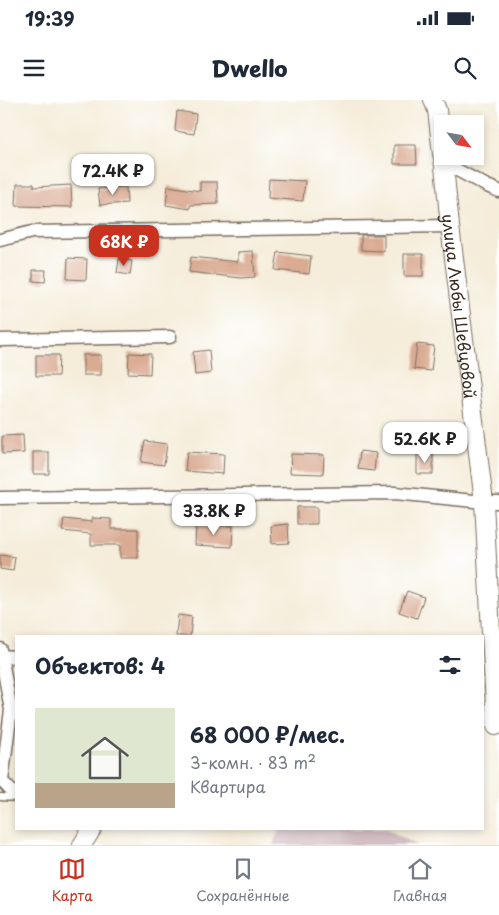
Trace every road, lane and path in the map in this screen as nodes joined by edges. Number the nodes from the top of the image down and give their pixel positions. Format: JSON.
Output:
{"nodes":[{"id":1,"x":433,"y":100,"type":"edge"},
{"id":2,"x":438,"y":115,"type":"edge"},
{"id":3,"x":444,"y":165,"type":"edge"},
{"id":4,"x":454,"y":165,"type":"edge"},
{"id":5,"x":499,"y":191,"type":"edge"},
{"id":6,"x":450,"y":226,"type":"junction"},
{"id":7,"x":0,"y":240,"type":"edge"},
{"id":8,"x":170,"y":337,"type":"dead end"},
{"id":9,"x":0,"y":340,"type":"edge"},
{"id":10,"x":0,"y":498,"type":"edge"},
{"id":11,"x":492,"y":502,"type":"edge"},
{"id":12,"x":1,"y":652,"type":"edge"},
{"id":13,"x":15,"y":657,"type":"edge"},
{"id":14,"x":493,"y":725,"type":"edge"},
{"id":15,"x":15,"y":795,"type":"edge"},
{"id":16,"x":15,"y":796,"type":"edge"},
{"id":17,"x":0,"y":797,"type":"edge"},
{"id":18,"x":91,"y":830,"type":"edge"},
{"id":19,"x":82,"y":845,"type":"edge"}],
"edges":[{"from":1,"to":2,"type":"street","name":"улица Любы Шевцовой"},
{"from":3,"to":6,"type":"street","name":"улица Любы Шевцовой"},
{"from":4,"to":5,"type":"street"},
{"from":6,"to":7,"type":"street"},
{"from":6,"to":11,"type":"street","name":"улица Любы Шевцовой"},
{"from":8,"to":9,"type":"street"},
{"from":10,"to":11,"type":"street"},
{"from":11,"to":14,"type":"street","name":"улица Любы Шевцовой"},
{"from":12,"to":13,"type":"street"},
{"from":12,"to":15,"type":"street"},
{"from":16,"to":17,"type":"lane"},
{"from":18,"to":19,"type":"street"}]}
